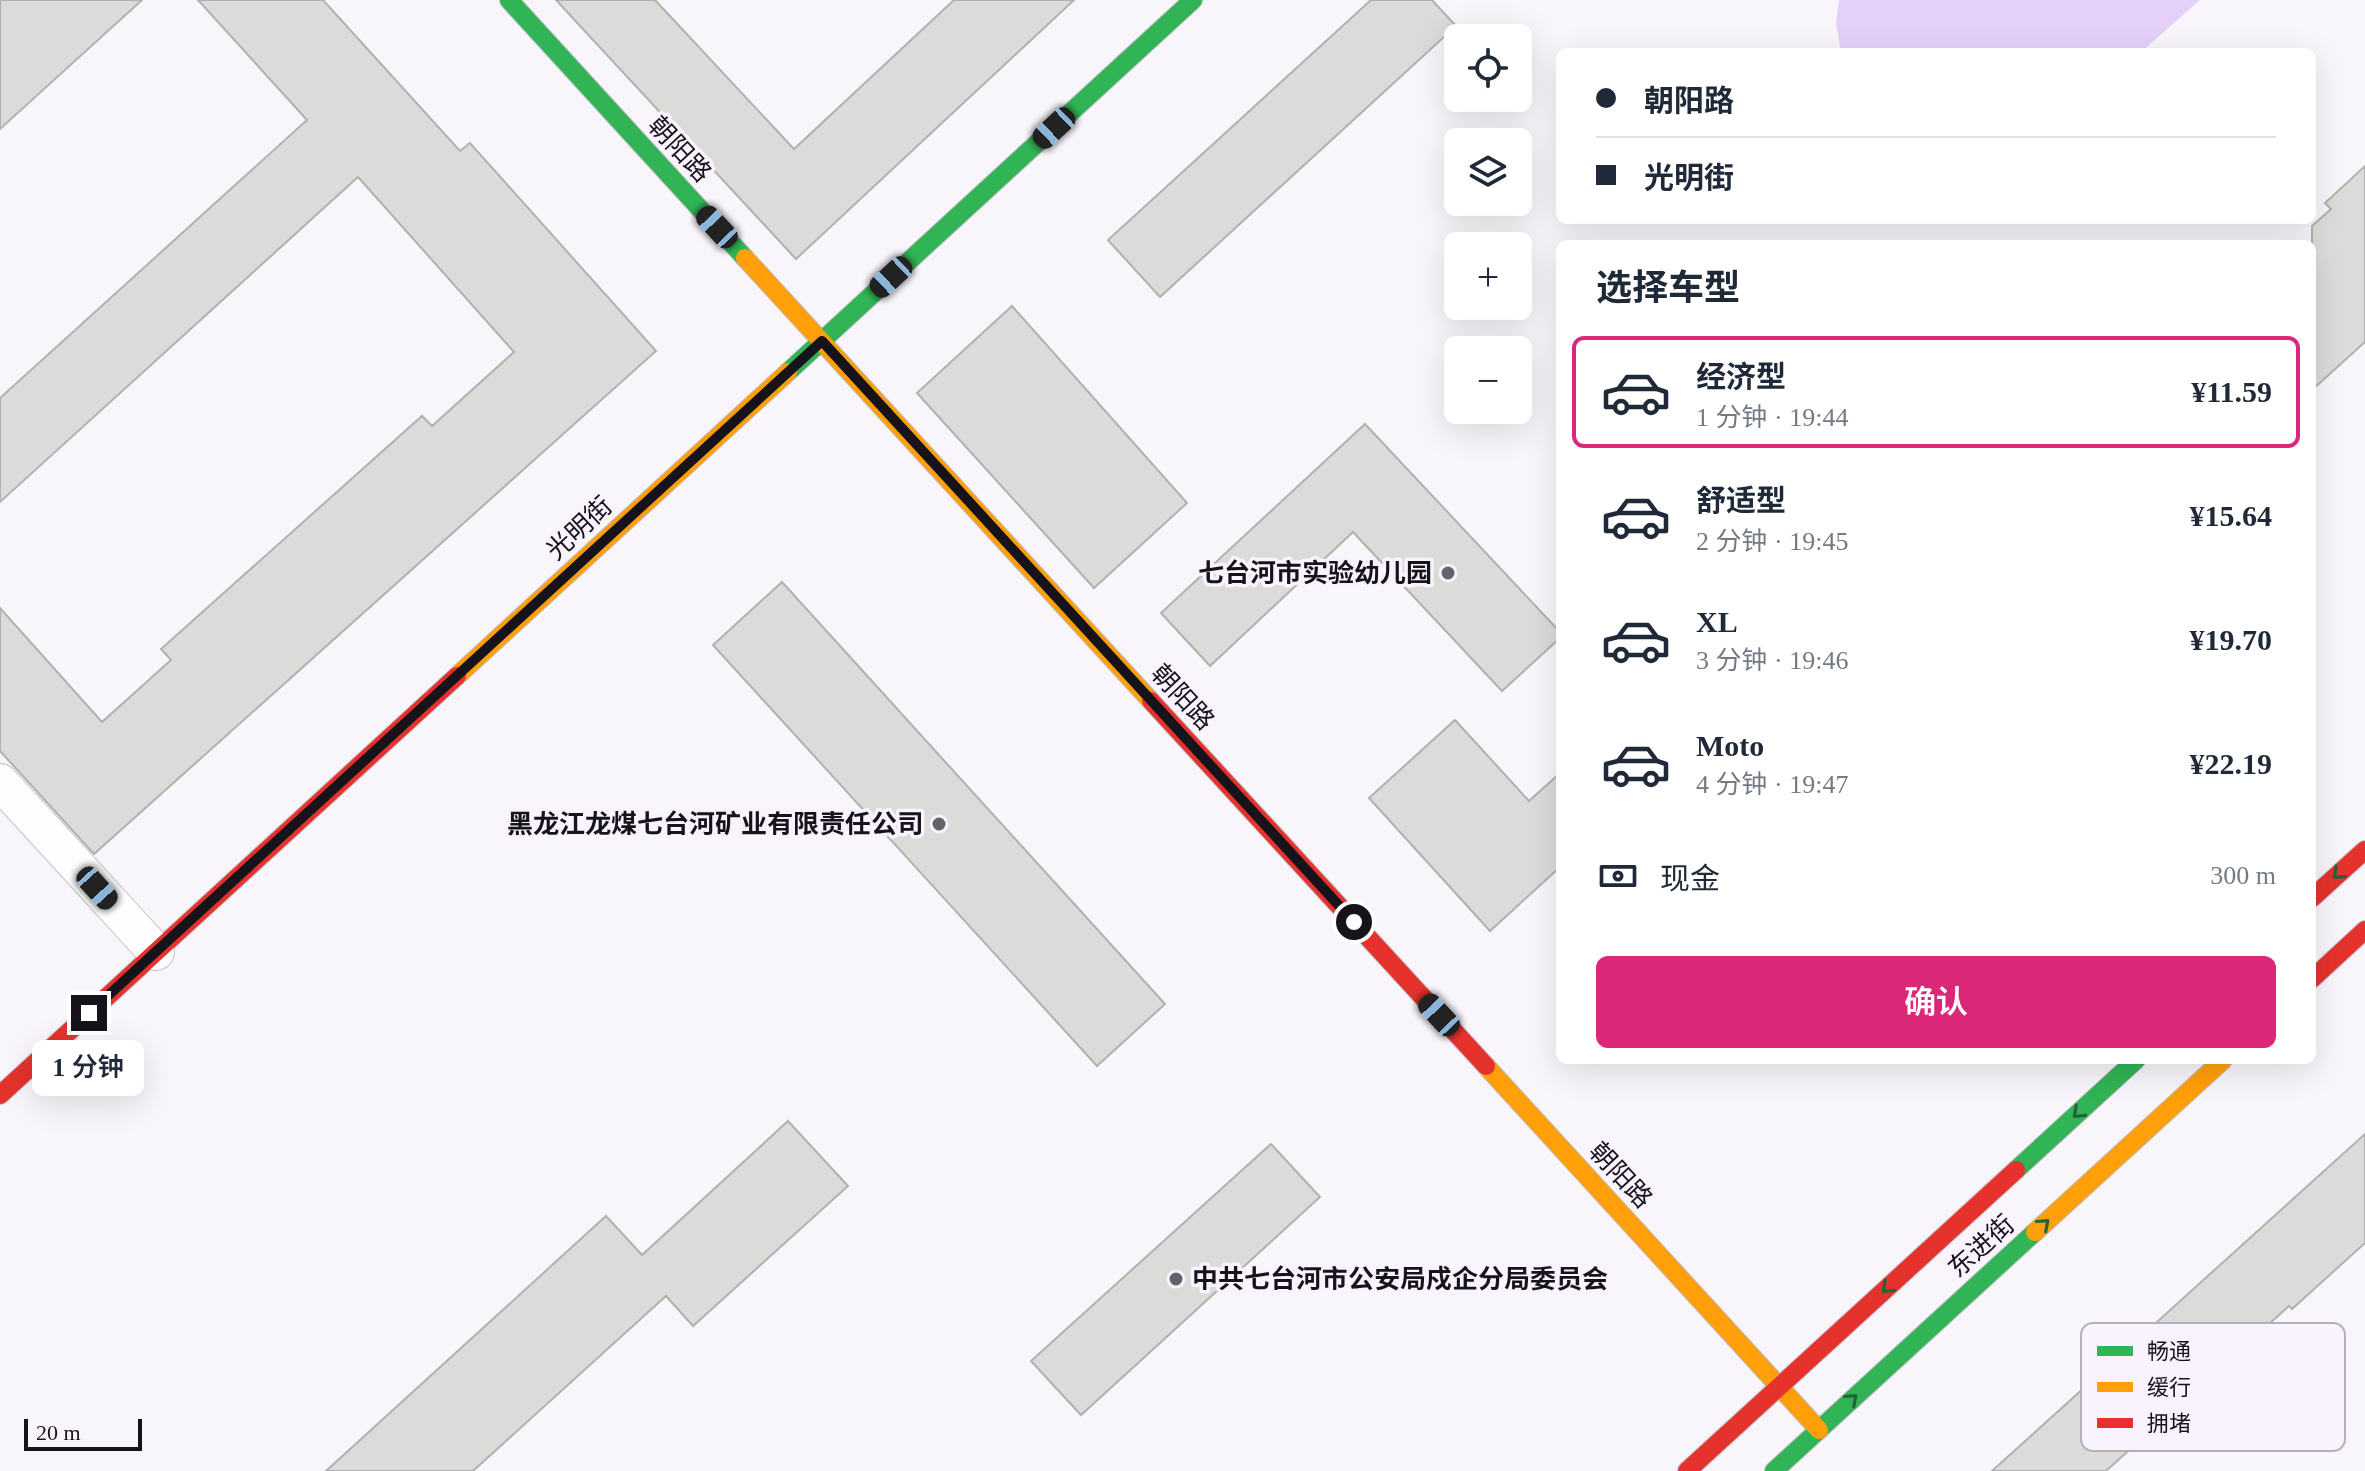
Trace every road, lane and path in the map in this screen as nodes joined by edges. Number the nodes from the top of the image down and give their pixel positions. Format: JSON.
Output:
{"nodes":[{"id":1,"x":509,"y":0,"type":"edge"},
{"id":2,"x":1193,"y":0,"type":"edge"},
{"id":3,"x":822,"y":341,"type":"junction"},
{"id":4,"x":0,"y":782,"type":"edge"},
{"id":5,"x":2365,"y":850,"type":"edge"},
{"id":6,"x":2316,"y":894,"type":"edge"},
{"id":7,"x":2365,"y":930,"type":"edge"},
{"id":8,"x":156,"y":952,"type":"junction"},
{"id":9,"x":2316,"y":975,"type":"edge"},
{"id":10,"x":2132,"y":1064,"type":"edge"},
{"id":11,"x":2219,"y":1064,"type":"edge"},
{"id":12,"x":0,"y":1095,"type":"edge"},
{"id":13,"x":1780,"y":1387,"type":"junction"},
{"id":14,"x":1819,"y":1430,"type":"junction"},
{"id":15,"x":1687,"y":1471,"type":"edge"},
{"id":16,"x":1774,"y":1471,"type":"edge"}],
"edges":[{"from":1,"to":3,"type":"main road","name":"朝阳路"},
{"from":2,"to":3,"type":"main road","name":"光明街"},
{"from":3,"to":8,"type":"main road","name":"光明街"},
{"from":3,"to":13,"type":"main road","name":"朝阳路"},
{"from":4,"to":8,"type":"street"},
{"from":5,"to":6,"type":"main road","one_way":true},
{"from":7,"to":9,"type":"main road"},
{"from":8,"to":12,"type":"main road","name":"光明街"},
{"from":10,"to":13,"type":"main road","name":"东进街","one_way":true},
{"from":14,"to":11,"type":"main road","name":"东进街","one_way":true},
{"from":13,"to":14,"type":"main road","name":"朝阳路"},
{"from":13,"to":15,"type":"main road","name":"东进街"},
{"from":14,"to":16,"type":"main road","name":"东进街"}]}
